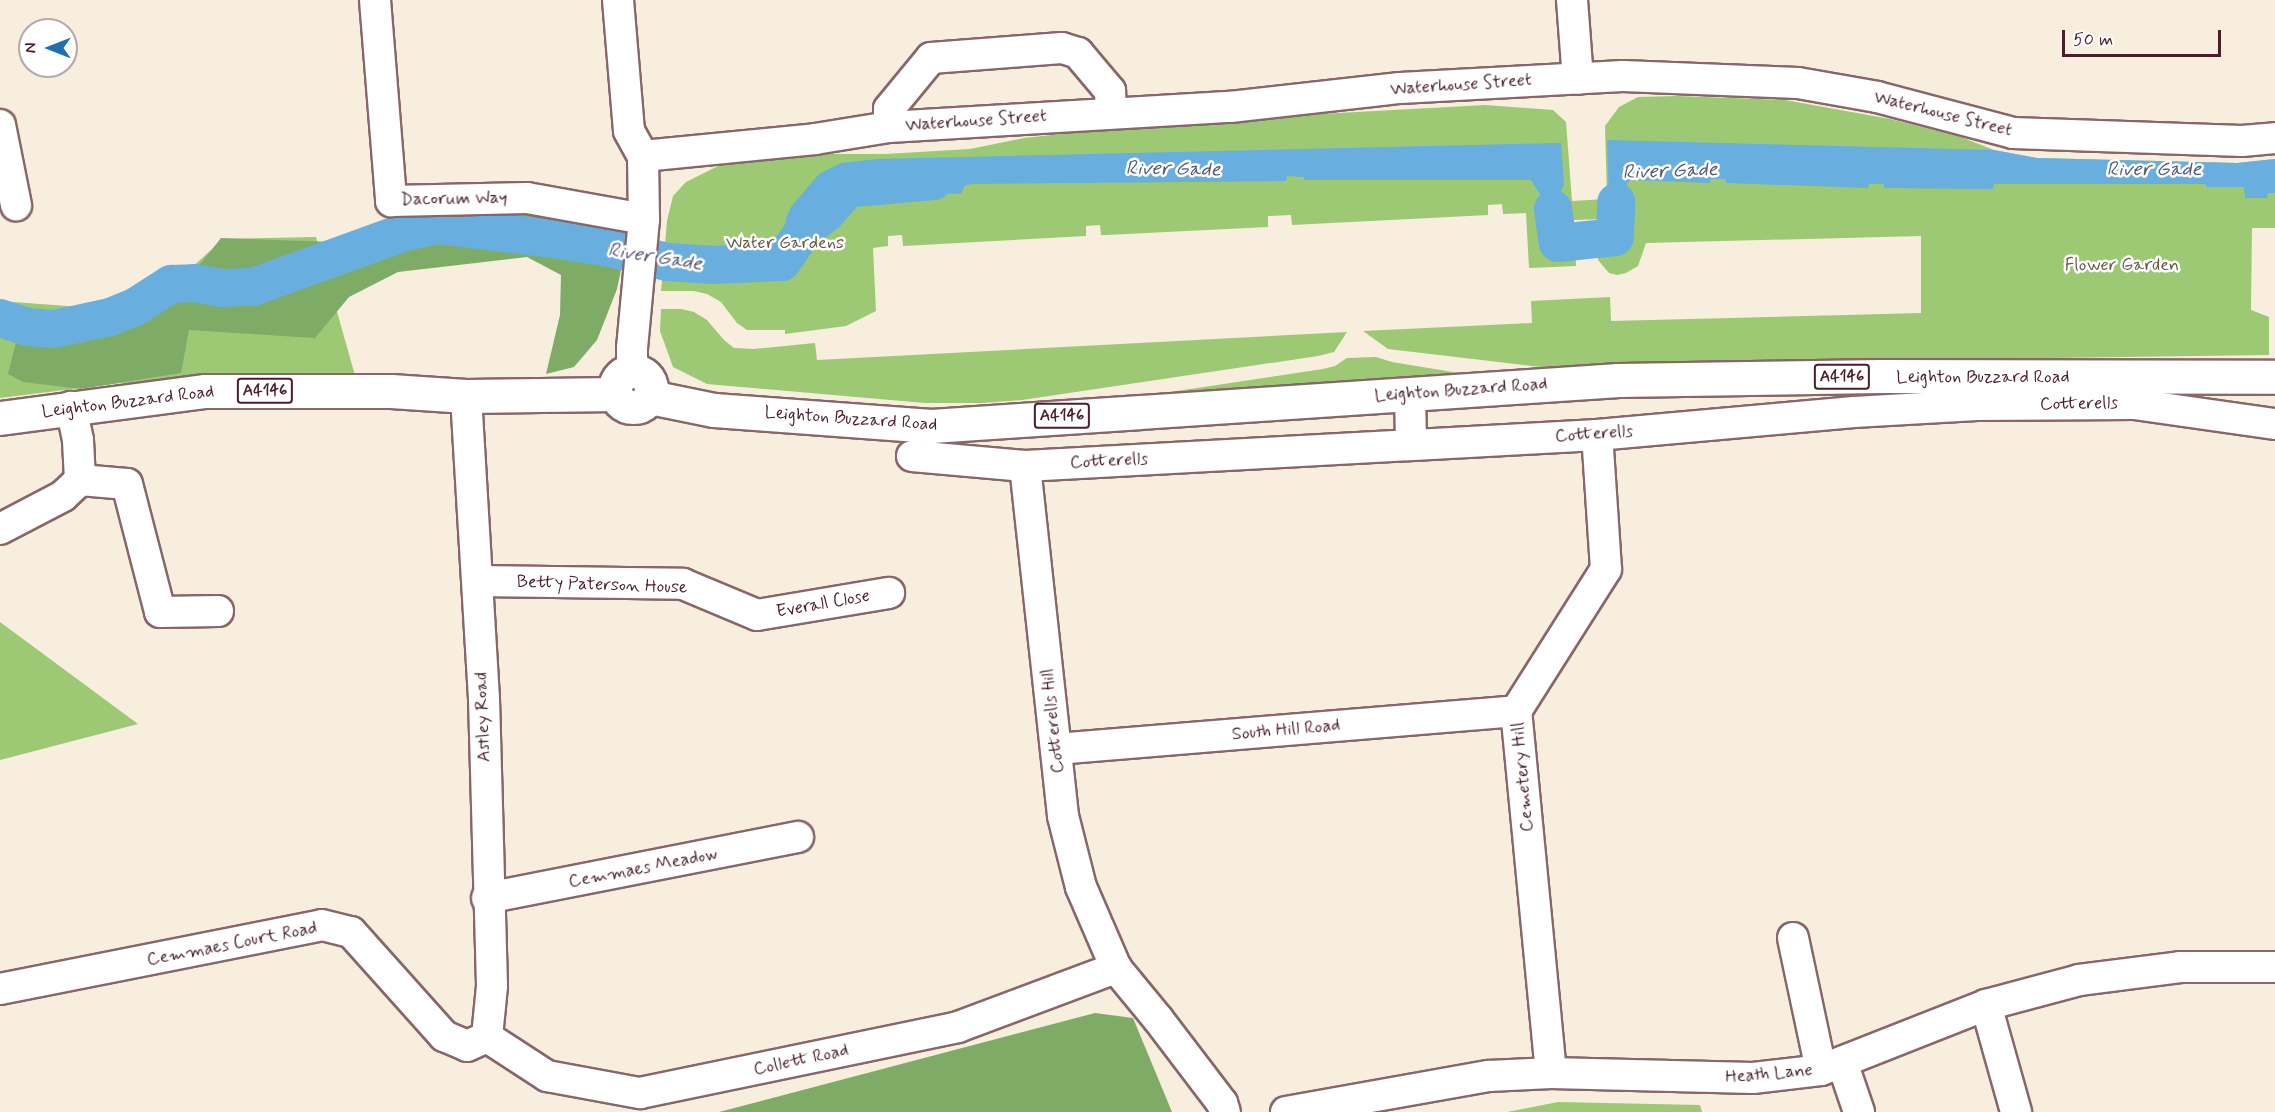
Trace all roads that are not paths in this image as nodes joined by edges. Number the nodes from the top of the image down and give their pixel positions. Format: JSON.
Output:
{"nodes":[{"id":1,"x":375,"y":0,"type":"edge"},
{"id":2,"x":618,"y":0,"type":"edge"},
{"id":3,"x":1572,"y":0,"type":"edge"},
{"id":4,"x":1578,"y":79,"type":"junction"},
{"id":5,"x":1111,"y":113,"type":"junction"},
{"id":6,"x":0,"y":125,"type":"edge"},
{"id":7,"x":889,"y":127,"type":"junction"},
{"id":8,"x":2275,"y":138,"type":"edge"},
{"id":9,"x":644,"y":156,"type":"junction"},
{"id":10,"x":16,"y":205,"type":"dead end"},
{"id":11,"x":643,"y":226,"type":"junction"},
{"id":12,"x":2275,"y":377,"type":"edge"},
{"id":13,"x":633,"y":387,"type":"junction"},
{"id":14,"x":1410,"y":394,"type":"junction"},
{"id":15,"x":466,"y":396,"type":"junction"},
{"id":16,"x":71,"y":407,"type":"junction"},
{"id":17,"x":0,"y":418,"type":"edge"},
{"id":18,"x":2275,"y":424,"type":"edge"},
{"id":19,"x":1597,"y":435,"type":"junction"},
{"id":20,"x":1411,"y":443,"type":"junction"},
{"id":21,"x":912,"y":456,"type":"dead end"},
{"id":22,"x":1025,"y":466,"type":"junction"},
{"id":23,"x":80,"y":480,"type":"junction"},
{"id":24,"x":0,"y":529,"type":"edge"},
{"id":25,"x":477,"y":581,"type":"junction"},
{"id":26,"x":889,"y":592,"type":"dead end"},
{"id":27,"x":218,"y":611,"type":"dead end"},
{"id":28,"x":757,"y":615,"type":"joint"},
{"id":29,"x":1516,"y":711,"type":"junction"},
{"id":30,"x":1056,"y":750,"type":"junction"},
{"id":31,"x":798,"y":837,"type":"dead end"},
{"id":32,"x":487,"y":898,"type":"junction"},
{"id":33,"x":1792,"y":938,"type":"dead end"},
{"id":34,"x":2275,"y":966,"type":"edge"},
{"id":35,"x":1116,"y":968,"type":"junction"},
{"id":36,"x":0,"y":989,"type":"edge"},
{"id":37,"x":1986,"y":1005,"type":"junction"},
{"id":38,"x":487,"y":1037,"type":"junction"},
{"id":39,"x":1832,"y":1066,"type":"junction"},
{"id":40,"x":1551,"y":1073,"type":"junction"},
{"id":41,"x":1225,"y":1112,"type":"edge"},
{"id":42,"x":1286,"y":1112,"type":"edge"},
{"id":43,"x":1859,"y":1112,"type":"edge"},
{"id":44,"x":2016,"y":1112,"type":"edge"}],
"edges":[{"from":1,"to":11,"type":"street","name":"Dacorum Way"},
{"from":2,"to":9,"type":"street"},
{"from":3,"to":4,"type":"street"},
{"from":4,"to":5,"type":"street","name":"Waterhouse Street"},
{"from":4,"to":8,"type":"street","name":"Waterhouse Street"},
{"from":5,"to":7,"type":"street","name":"Waterhouse Street"},
{"from":5,"to":7,"type":"street"},
{"from":6,"to":10,"type":"street"},
{"from":7,"to":9,"type":"street","name":"Waterhouse Street"},
{"from":9,"to":11,"type":"street"},
{"from":11,"to":13,"type":"street"},
{"from":12,"to":14,"type":"main road","name":"Leighton Buzzard Road","number":"A4146"},
{"from":13,"to":14,"type":"main road","name":"Leighton Buzzard Road","number":"A4146"},
{"from":13,"to":15,"type":"main road","name":"Leighton Buzzard Road","number":"A4146"},
{"from":14,"to":20,"type":"street"},
{"from":15,"to":16,"type":"main road","name":"Leighton Buzzard Road","number":"A4146"},
{"from":15,"to":25,"type":"street","name":"Astley Road"},
{"from":16,"to":17,"type":"main road","name":"Leighton Buzzard Road","number":"A4146"},
{"from":16,"to":23,"type":"street"},
{"from":18,"to":19,"type":"street","name":"Cotterells"},
{"from":19,"to":20,"type":"street","name":"Cotterells"},
{"from":19,"to":29,"type":"street","name":"Cemetery Hill"},
{"from":20,"to":22,"type":"street","name":"Cotterells"},
{"from":21,"to":22,"type":"street","name":"Cotterells"},
{"from":22,"to":30,"type":"street","name":"Cotterells Hill"},
{"from":23,"to":24,"type":"street"},
{"from":23,"to":27,"type":"street"},
{"from":25,"to":28,"type":"street","name":"Betty Paterson House"},
{"from":25,"to":32,"type":"street","name":"Astley Road"},
{"from":26,"to":28,"type":"street","name":"Everall Close"},
{"from":29,"to":30,"type":"street","name":"South Hill Road"},
{"from":29,"to":40,"type":"street","name":"Cemetery Hill"},
{"from":30,"to":35,"type":"street","name":"Cotterells Hill"},
{"from":31,"to":32,"type":"street","name":"Cemmaes Meadow"},
{"from":32,"to":38,"type":"street","name":"Astley Road"},
{"from":33,"to":39,"type":"street"},
{"from":34,"to":37,"type":"street","name":"Heath Lane"},
{"from":35,"to":38,"type":"street","name":"Collett Road"},
{"from":35,"to":41,"type":"street","name":"Cotterells Hill"},
{"from":36,"to":38,"type":"street","name":"Cemmaes Court Road"},
{"from":37,"to":39,"type":"street","name":"Heath Lane"},
{"from":37,"to":44,"type":"street"},
{"from":39,"to":40,"type":"street","name":"Heath Lane"},
{"from":39,"to":43,"type":"street"},
{"from":40,"to":42,"type":"street","name":"Heath Lane"}]}
